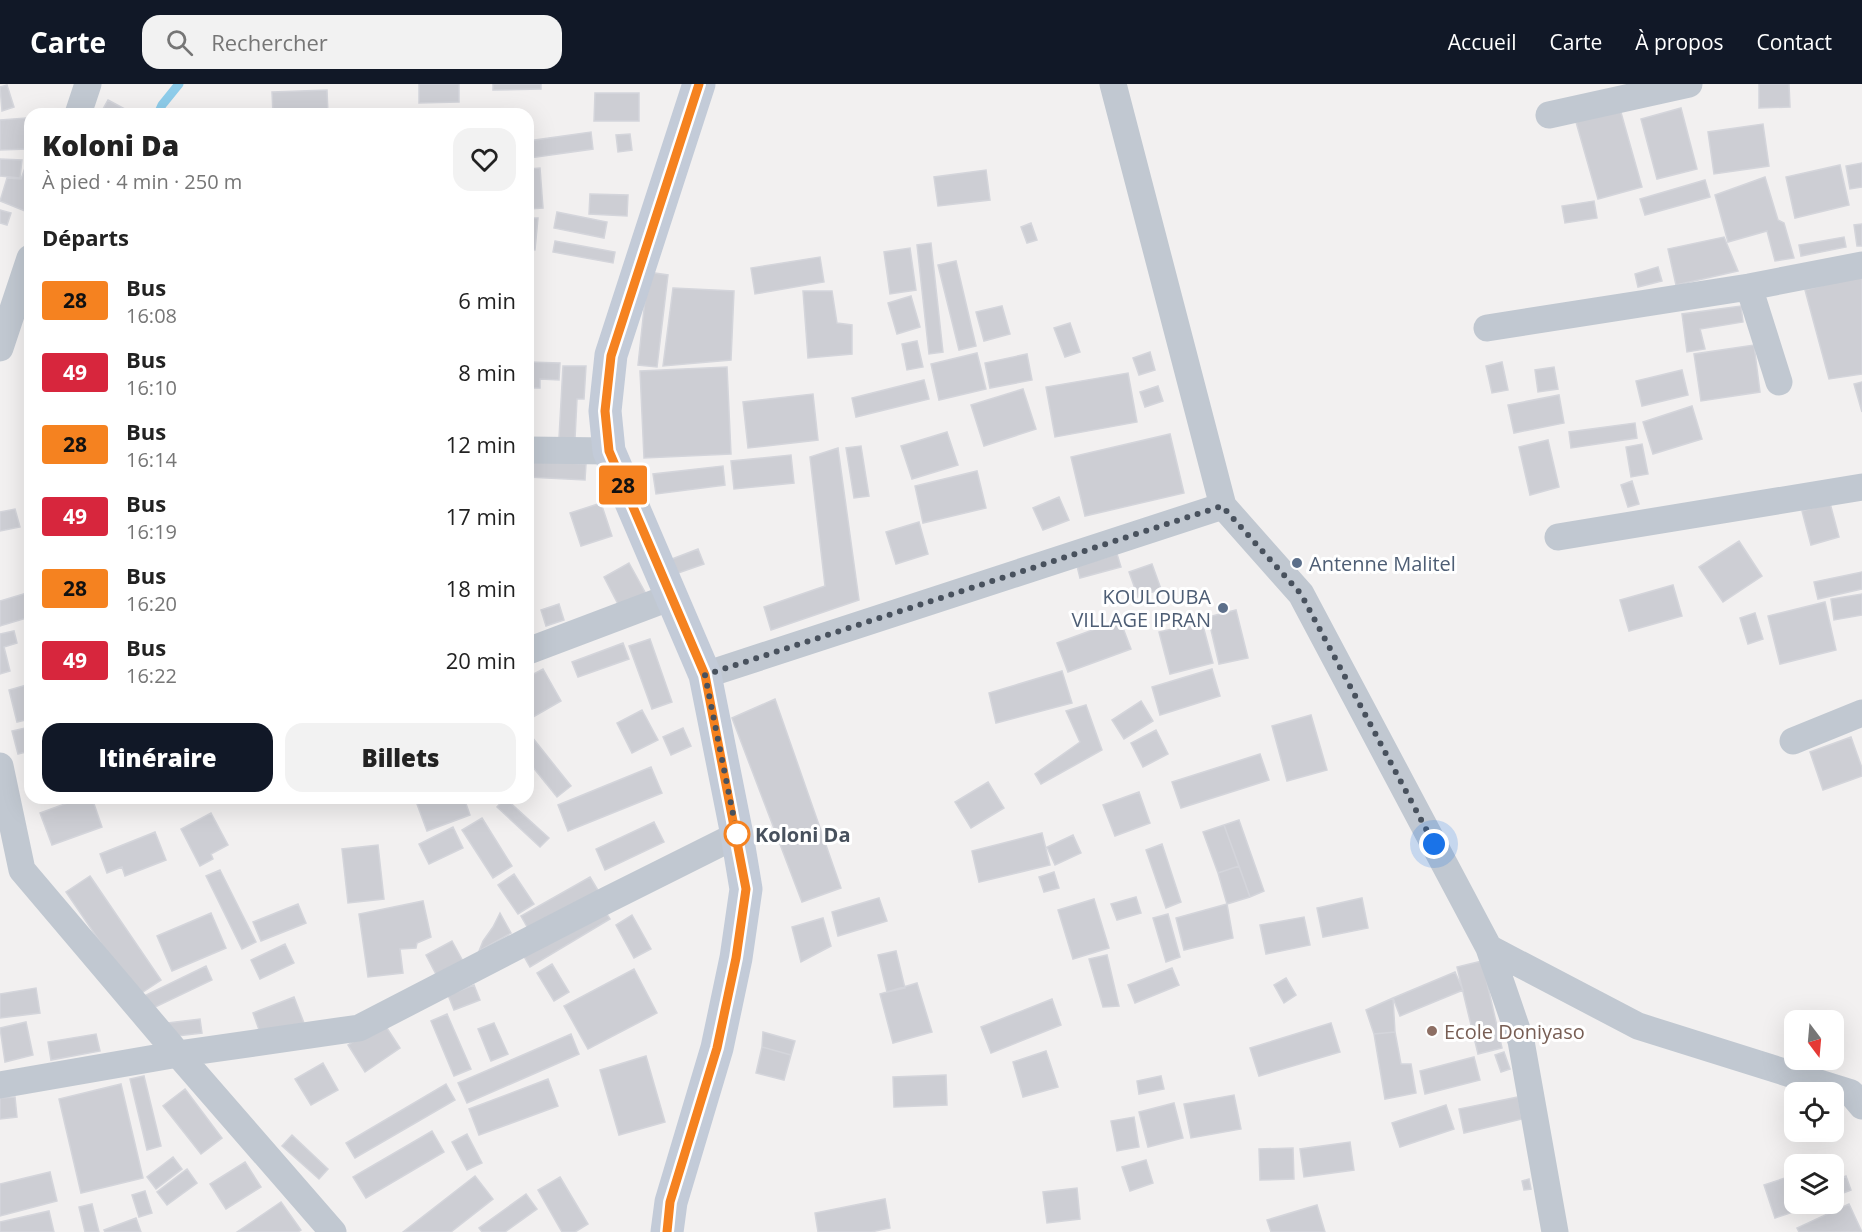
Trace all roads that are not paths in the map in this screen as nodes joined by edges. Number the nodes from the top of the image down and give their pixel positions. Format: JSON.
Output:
{"nodes":[{"id":1,"x":88,"y":84,"type":"edge"},
{"id":2,"x":699,"y":84,"type":"edge"},
{"id":3,"x":1113,"y":84,"type":"edge"},
{"id":4,"x":1689,"y":84,"type":"edge"},
{"id":5,"x":80,"y":108,"type":"edge"},
{"id":6,"x":1549,"y":115,"type":"dead end"},
{"id":7,"x":1862,"y":265,"type":"edge"},
{"id":8,"x":24,"y":276,"type":"edge"},
{"id":9,"x":1749,"y":287,"type":"junction"},
{"id":10,"x":1487,"y":328,"type":"dead end"},
{"id":11,"x":0,"y":348,"type":"edge"},
{"id":12,"x":1779,"y":382,"type":"dead end"},
{"id":13,"x":534,"y":450,"type":"edge"},
{"id":14,"x":609,"y":451,"type":"junction"},
{"id":15,"x":1862,"y":487,"type":"edge"},
{"id":16,"x":1222,"y":506,"type":"junction"},
{"id":17,"x":1558,"y":537,"type":"dead end"},
{"id":18,"x":671,"y":597,"type":"junction"},
{"id":19,"x":534,"y":649,"type":"edge"},
{"id":20,"x":705,"y":675,"type":"junction"},
{"id":21,"x":1862,"y":713,"type":"edge"},
{"id":22,"x":1793,"y":741,"type":"dead end"},
{"id":23,"x":0,"y":766,"type":"edge"},
{"id":24,"x":737,"y":835,"type":"junction"},
{"id":25,"x":11,"y":874,"type":"edge"},
{"id":26,"x":1489,"y":948,"type":"junction"},
{"id":27,"x":178,"y":1054,"type":"junction"},
{"id":28,"x":0,"y":1085,"type":"edge"},
{"id":29,"x":1862,"y":1106,"type":"edge"},
{"id":30,"x":329,"y":1231,"type":"edge"},
{"id":31,"x":668,"y":1232,"type":"edge"},
{"id":32,"x":1555,"y":1232,"type":"edge"}],
"edges":[{"from":1,"to":5,"type":"street"},
{"from":2,"to":14,"type":"street"},
{"from":3,"to":16,"type":"street"},
{"from":4,"to":6,"type":"street"},
{"from":7,"to":9,"type":"street"},
{"from":8,"to":11,"type":"street"},
{"from":9,"to":10,"type":"street"},
{"from":9,"to":12,"type":"street"},
{"from":13,"to":14,"type":"street"},
{"from":14,"to":18,"type":"street"},
{"from":15,"to":17,"type":"street"},
{"from":16,"to":20,"type":"street"},
{"from":16,"to":26,"type":"street"},
{"from":18,"to":19,"type":"street"},
{"from":18,"to":20,"type":"street"},
{"from":20,"to":24,"type":"street"},
{"from":21,"to":22,"type":"street"},
{"from":23,"to":25,"type":"street"},
{"from":24,"to":27,"type":"street"},
{"from":24,"to":31,"type":"street"},
{"from":25,"to":27,"type":"street"},
{"from":26,"to":29,"type":"street"},
{"from":26,"to":32,"type":"street"},
{"from":27,"to":28,"type":"street"},
{"from":27,"to":30,"type":"street"}]}
